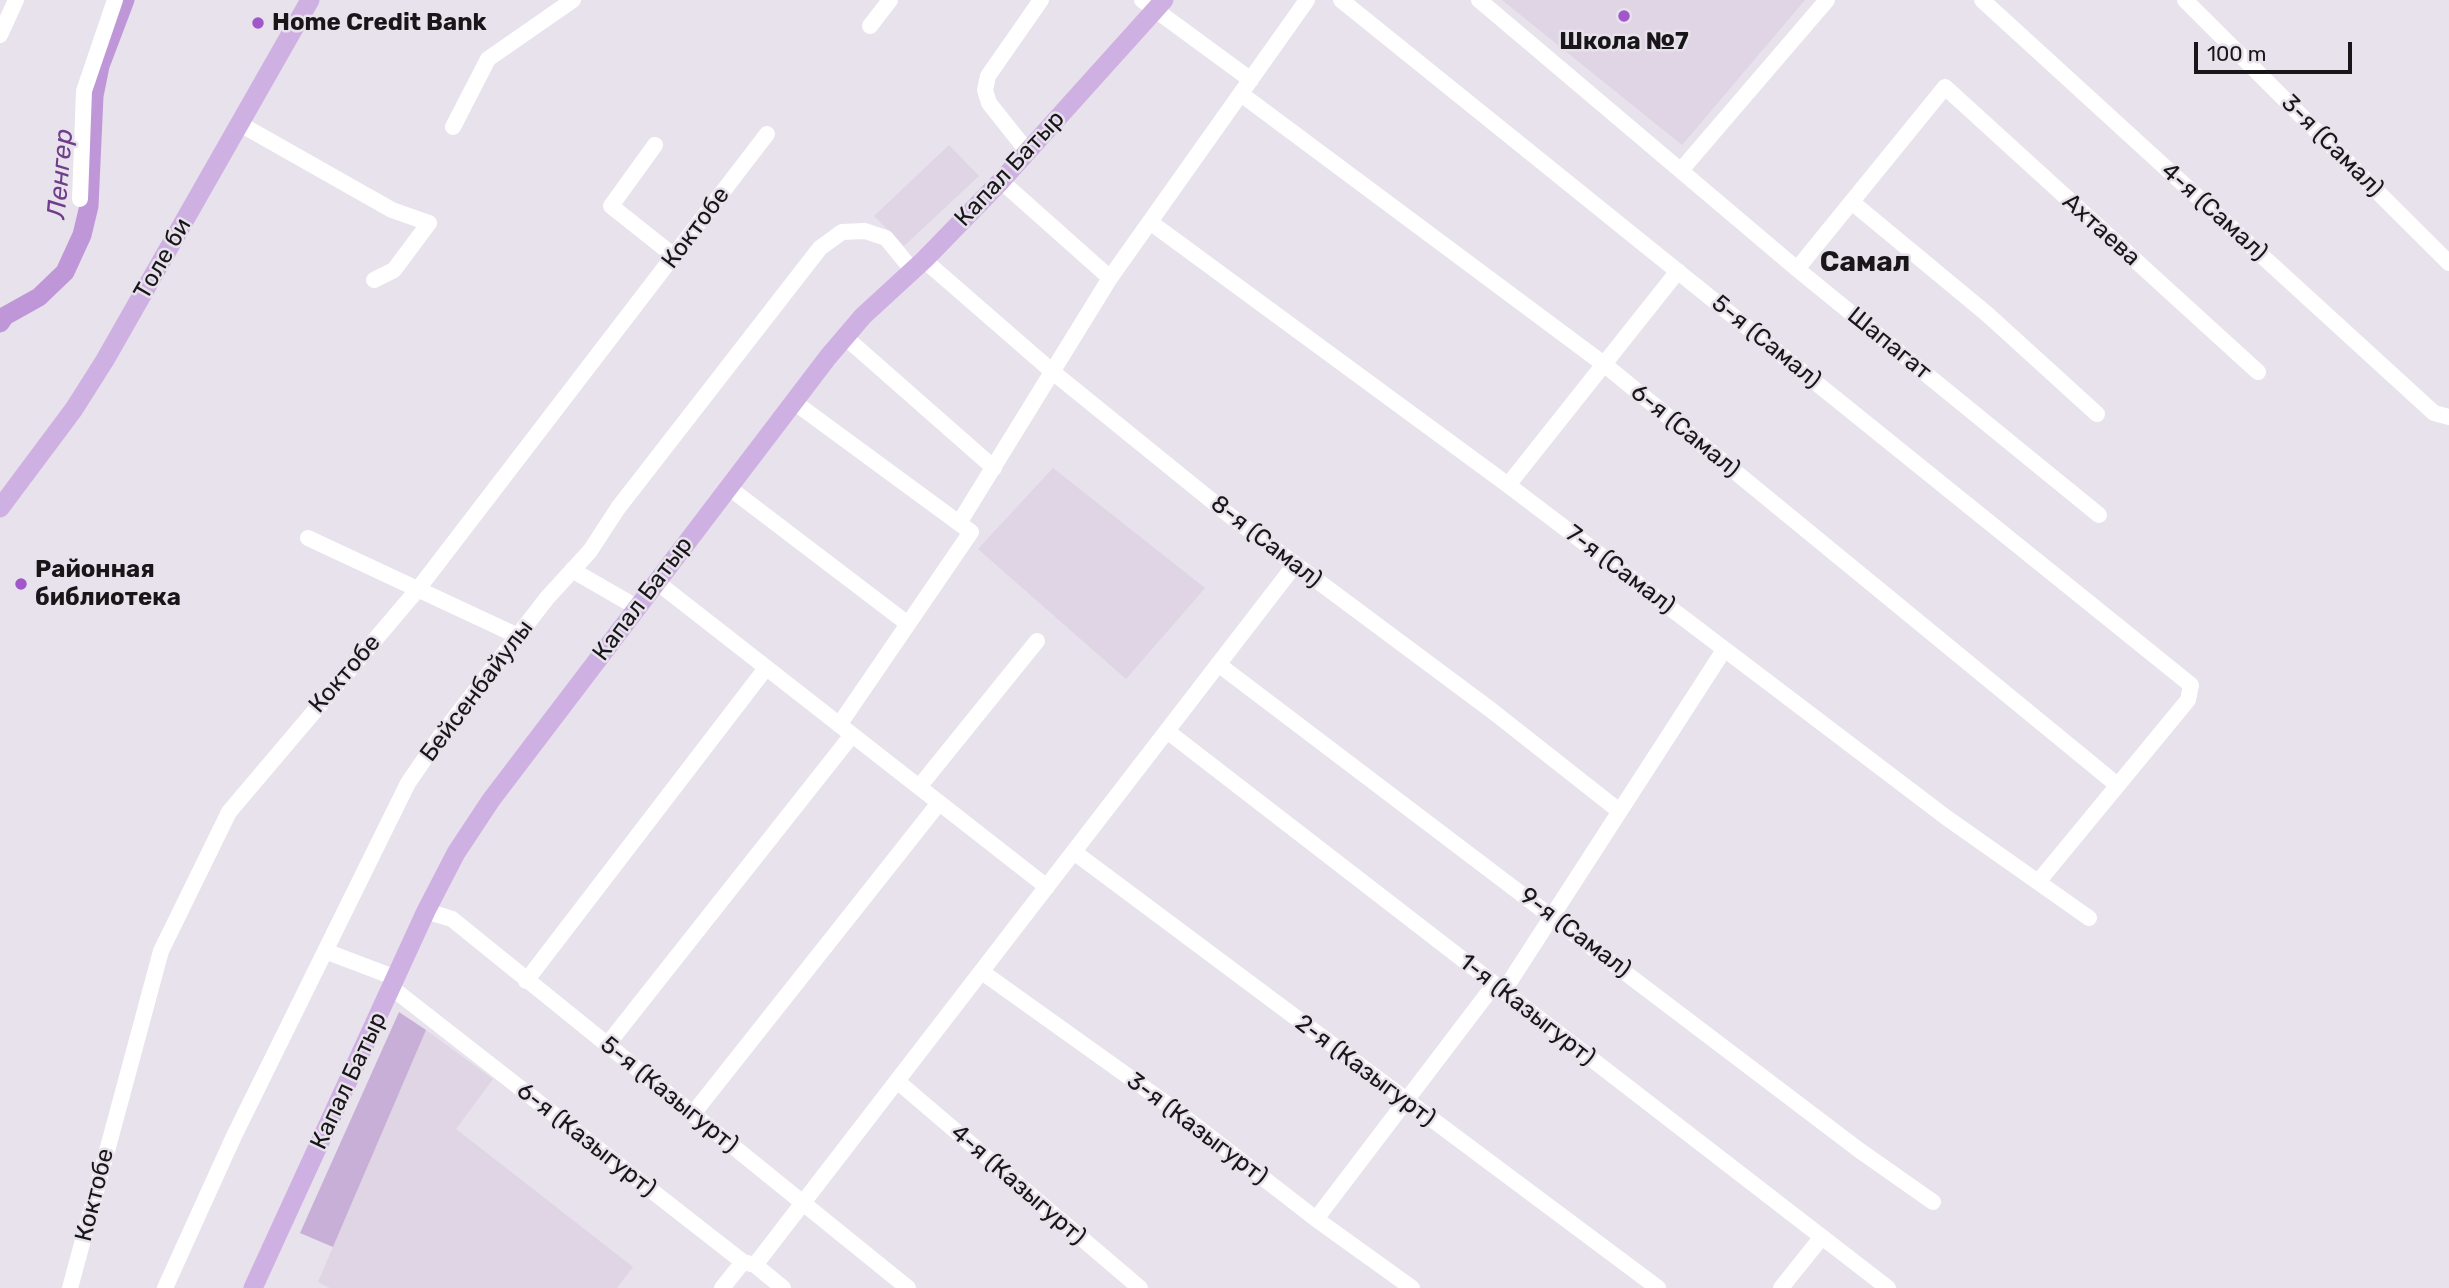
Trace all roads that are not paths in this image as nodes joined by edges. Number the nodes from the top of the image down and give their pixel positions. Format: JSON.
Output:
{"nodes":[{"id":1,"x":16,"y":0,"type":"edge"},
{"id":2,"x":114,"y":0,"type":"edge"},
{"id":3,"x":310,"y":0,"type":"edge"},
{"id":4,"x":573,"y":0,"type":"edge"},
{"id":5,"x":890,"y":0,"type":"edge"},
{"id":6,"x":1041,"y":0,"type":"edge"},
{"id":7,"x":1307,"y":0,"type":"edge"},
{"id":8,"x":1341,"y":0,"type":"edge"},
{"id":9,"x":1479,"y":0,"type":"edge"},
{"id":10,"x":1827,"y":0,"type":"edge"},
{"id":11,"x":1982,"y":0,"type":"edge"},
{"id":12,"x":2185,"y":0,"type":"edge"},
{"id":13,"x":1154,"y":3,"type":"edge"},
{"id":14,"x":870,"y":26,"type":"dead end"},
{"id":15,"x":0,"y":35,"type":"edge"},
{"id":16,"x":1251,"y":80,"type":"junction"},
{"id":17,"x":1241,"y":94,"type":"junction"},
{"id":18,"x":240,"y":124,"type":"junction"},
{"id":19,"x":453,"y":127,"type":"dead end"},
{"id":20,"x":767,"y":134,"type":"dead end"},
{"id":21,"x":655,"y":145,"type":"dead end"},
{"id":22,"x":1027,"y":151,"type":"junction"},
{"id":23,"x":1682,"y":169,"type":"junction"},
{"id":24,"x":1001,"y":181,"type":"junction"},
{"id":25,"x":80,"y":199,"type":"dead end"},
{"id":26,"x":1853,"y":203,"type":"junction"},
{"id":27,"x":1150,"y":222,"type":"junction"},
{"id":28,"x":674,"y":256,"type":"junction"},
{"id":29,"x":2449,"y":263,"type":"edge"},
{"id":30,"x":918,"y":265,"type":"junction"},
{"id":31,"x":1797,"y":269,"type":"junction"},
{"id":32,"x":1678,"y":271,"type":"junction"},
{"id":33,"x":1110,"y":278,"type":"junction"},
{"id":34,"x":374,"y":280,"type":"dead end"},
{"id":35,"x":845,"y":337,"type":"junction"},
{"id":36,"x":1605,"y":365,"type":"junction"},
{"id":37,"x":2258,"y":372,"type":"dead end"},
{"id":38,"x":1054,"y":373,"type":"junction"},
{"id":39,"x":794,"y":402,"type":"junction"},
{"id":40,"x":2097,"y":414,"type":"dead end"},
{"id":41,"x":2449,"y":417,"type":"edge"},
{"id":42,"x":994,"y":468,"type":"junction"},
{"id":43,"x":1508,"y":485,"type":"junction"},
{"id":44,"x":727,"y":487,"type":"junction"},
{"id":45,"x":0,"y":508,"type":"edge"},
{"id":46,"x":2099,"y":514,"type":"dead end"},
{"id":47,"x":965,"y":528,"type":"junction"},
{"id":48,"x":308,"y":538,"type":"dead end"},
{"id":49,"x":1294,"y":566,"type":"junction"},
{"id":50,"x":572,"y":570,"type":"junction"},
{"id":51,"x":657,"y":583,"type":"junction"},
{"id":52,"x":418,"y":589,"type":"junction"},
{"id":53,"x":638,"y":608,"type":"junction"},
{"id":54,"x":908,"y":624,"type":"junction"},
{"id":55,"x":518,"y":636,"type":"junction"},
{"id":56,"x":1037,"y":641,"type":"dead end"},
{"id":57,"x":1724,"y":650,"type":"junction"},
{"id":58,"x":1219,"y":664,"type":"junction"},
{"id":59,"x":766,"y":667,"type":"junction"},
{"id":60,"x":846,"y":730,"type":"junction"},
{"id":61,"x":1167,"y":731,"type":"junction"},
{"id":62,"x":2116,"y":784,"type":"junction"},
{"id":63,"x":919,"y":787,"type":"junction"},
{"id":64,"x":939,"y":803,"type":"junction"},
{"id":65,"x":1618,"y":810,"type":"junction"},
{"id":66,"x":1074,"y":852,"type":"junction"},
{"id":67,"x":2038,"y":882,"type":"junction"},
{"id":68,"x":1046,"y":887,"type":"junction"},
{"id":69,"x":426,"y":911,"type":"junction"},
{"id":70,"x":1552,"y":915,"type":"junction"},
{"id":71,"x":2089,"y":918,"type":"dead end"},
{"id":72,"x":325,"y":951,"type":"junction"},
{"id":73,"x":982,"y":972,"type":"junction"},
{"id":74,"x":526,"y":981,"type":"junction"},
{"id":75,"x":394,"y":983,"type":"junction"},
{"id":76,"x":1498,"y":988,"type":"junction"},
{"id":77,"x":607,"y":1045,"type":"junction"},
{"id":78,"x":897,"y":1081,"type":"junction"},
{"id":79,"x":1406,"y":1102,"type":"junction"},
{"id":80,"x":692,"y":1115,"type":"junction"},
{"id":81,"x":1933,"y":1202,"type":"dead end"},
{"id":82,"x":803,"y":1203,"type":"junction"},
{"id":83,"x":1316,"y":1219,"type":"junction"},
{"id":84,"x":1821,"y":1238,"type":"junction"},
{"id":85,"x":749,"y":1264,"type":"junction"},
{"id":86,"x":70,"y":1288,"type":"edge"},
{"id":87,"x":165,"y":1288,"type":"edge"},
{"id":88,"x":253,"y":1288,"type":"edge"},
{"id":89,"x":722,"y":1288,"type":"edge"},
{"id":90,"x":783,"y":1288,"type":"edge"},
{"id":91,"x":908,"y":1288,"type":"edge"},
{"id":92,"x":1139,"y":1288,"type":"edge"},
{"id":93,"x":1412,"y":1288,"type":"edge"},
{"id":94,"x":1658,"y":1288,"type":"edge"},
{"id":95,"x":1781,"y":1288,"type":"edge"},
{"id":96,"x":1888,"y":1288,"type":"edge"}],
"edges":[{"from":1,"to":15,"type":"street"},
{"from":2,"to":25,"type":"street"},
{"from":3,"to":18,"type":"main road","name":"Толе би"},
{"from":4,"to":19,"type":"street"},
{"from":5,"to":14,"type":"street"},
{"from":6,"to":22,"type":"street"},
{"from":7,"to":16,"type":"street"},
{"from":8,"to":32,"type":"street","name":"5-я (Самал)"},
{"from":9,"to":23,"type":"street","name":"Шапагат"},
{"from":10,"to":23,"type":"street"},
{"from":11,"to":41,"type":"street","name":"4-я (Самал)"},
{"from":12,"to":29,"type":"street","name":"3-я (Самал)"},
{"from":13,"to":16,"type":"street"},
{"from":13,"to":22,"type":"main road","name":"Капал Батыр"},
{"from":16,"to":17,"type":"street"},
{"from":17,"to":27,"type":"street"},
{"from":17,"to":36,"type":"street","name":"6-я (Самал)"},
{"from":18,"to":34,"type":"street"},
{"from":18,"to":45,"type":"main road","name":"Толе би"},
{"from":20,"to":28,"type":"street","name":"Коктобе"},
{"from":21,"to":28,"type":"street"},
{"from":22,"to":24,"type":"main road","name":"Капал Батыр"},
{"from":23,"to":31,"type":"street","name":"Шапагат"},
{"from":24,"to":30,"type":"main road","name":"Капал Батыр"},
{"from":24,"to":33,"type":"street"},
{"from":26,"to":31,"type":"street"},
{"from":26,"to":37,"type":"street","name":"Ахтаева"},
{"from":26,"to":40,"type":"street"},
{"from":27,"to":33,"type":"street"},
{"from":27,"to":43,"type":"street","name":"7-я (Самал)"},
{"from":28,"to":52,"type":"street","name":"Коктобе"},
{"from":30,"to":35,"type":"main road","name":"Капал Батыр"},
{"from":30,"to":38,"type":"street","name":"8-я (Самал)"},
{"from":30,"to":50,"type":"street","name":"Бейсенбайулы"},
{"from":31,"to":46,"type":"street","name":"Шапагат"},
{"from":32,"to":36,"type":"street"},
{"from":32,"to":62,"type":"street","name":"5-я (Самал)"},
{"from":33,"to":38,"type":"street"},
{"from":35,"to":39,"type":"main road","name":"Капал Батыр"},
{"from":35,"to":42,"type":"street"},
{"from":36,"to":43,"type":"street"},
{"from":36,"to":62,"type":"street","name":"6-я (Самал)"},
{"from":38,"to":42,"type":"street"},
{"from":38,"to":49,"type":"street","name":"8-я (Самал)"},
{"from":39,"to":44,"type":"main road","name":"Капал Батыр"},
{"from":39,"to":47,"type":"street"},
{"from":42,"to":47,"type":"street"},
{"from":43,"to":57,"type":"street","name":"7-я (Самал)"},
{"from":44,"to":51,"type":"main road","name":"Капал Батыр"},
{"from":44,"to":54,"type":"street"},
{"from":47,"to":54,"type":"street"},
{"from":48,"to":52,"type":"street"},
{"from":49,"to":58,"type":"street"},
{"from":49,"to":65,"type":"street","name":"8-я (Самал)"},
{"from":50,"to":53,"type":"street"},
{"from":50,"to":55,"type":"street","name":"Бейсенбайулы"},
{"from":51,"to":53,"type":"main road","name":"Капал Батыр"},
{"from":51,"to":59,"type":"street"},
{"from":52,"to":55,"type":"street"},
{"from":52,"to":86,"type":"street","name":"Коктобе"},
{"from":53,"to":69,"type":"main road","name":"Капал Батыр"},
{"from":54,"to":60,"type":"street"},
{"from":55,"to":72,"type":"street","name":"Бейсенбайулы"},
{"from":56,"to":63,"type":"street"},
{"from":57,"to":65,"type":"street"},
{"from":57,"to":67,"type":"street","name":"7-я (Самал)"},
{"from":58,"to":61,"type":"street"},
{"from":58,"to":70,"type":"street","name":"9-я (Самал)"},
{"from":59,"to":60,"type":"street"},
{"from":59,"to":74,"type":"street"},
{"from":60,"to":63,"type":"street"},
{"from":60,"to":77,"type":"street"},
{"from":61,"to":66,"type":"street"},
{"from":61,"to":76,"type":"street","name":"1-я (Казыгурт)"},
{"from":62,"to":67,"type":"street"},
{"from":63,"to":64,"type":"street"},
{"from":64,"to":68,"type":"street"},
{"from":64,"to":80,"type":"street"},
{"from":65,"to":70,"type":"street"},
{"from":66,"to":68,"type":"street"},
{"from":66,"to":79,"type":"street","name":"2-я (Казыгурт)"},
{"from":67,"to":71,"type":"street","name":"7-я (Самал)"},
{"from":68,"to":73,"type":"street"},
{"from":69,"to":74,"type":"street","name":"5-я (Казыгурт)"},
{"from":69,"to":75,"type":"main road","name":"Капал Батыр"},
{"from":70,"to":76,"type":"street"},
{"from":70,"to":81,"type":"street","name":"9-я (Самал)"},
{"from":72,"to":75,"type":"street","name":"6-я (Казыгурт)"},
{"from":72,"to":87,"type":"street","name":"Бейсенбайулы"},
{"from":73,"to":78,"type":"street"},
{"from":73,"to":83,"type":"street","name":"3-я (Казыгурт)"},
{"from":74,"to":77,"type":"street","name":"5-я (Казыгурт)"},
{"from":75,"to":85,"type":"street","name":"6-я (Казыгурт)"},
{"from":75,"to":88,"type":"main road","name":"Капал Батыр"},
{"from":76,"to":79,"type":"street"},
{"from":76,"to":84,"type":"street","name":"1-я (Казыгурт)"},
{"from":77,"to":80,"type":"street","name":"5-я (Казыгурт)"},
{"from":78,"to":82,"type":"street"},
{"from":78,"to":92,"type":"street","name":"4-я (Казыгурт)"},
{"from":79,"to":83,"type":"street"},
{"from":79,"to":94,"type":"street","name":"2-я (Казыгурт)"},
{"from":80,"to":82,"type":"street","name":"5-я (Казыгурт)"},
{"from":82,"to":85,"type":"street"},
{"from":82,"to":91,"type":"street","name":"5-я (Казыгурт)"},
{"from":83,"to":93,"type":"street","name":"3-я (Казыгурт)"},
{"from":84,"to":95,"type":"street"},
{"from":84,"to":96,"type":"street","name":"1-я (Казыгурт)"},
{"from":85,"to":89,"type":"street"},
{"from":85,"to":90,"type":"street","name":"6-я (Казыгурт)"}]}
